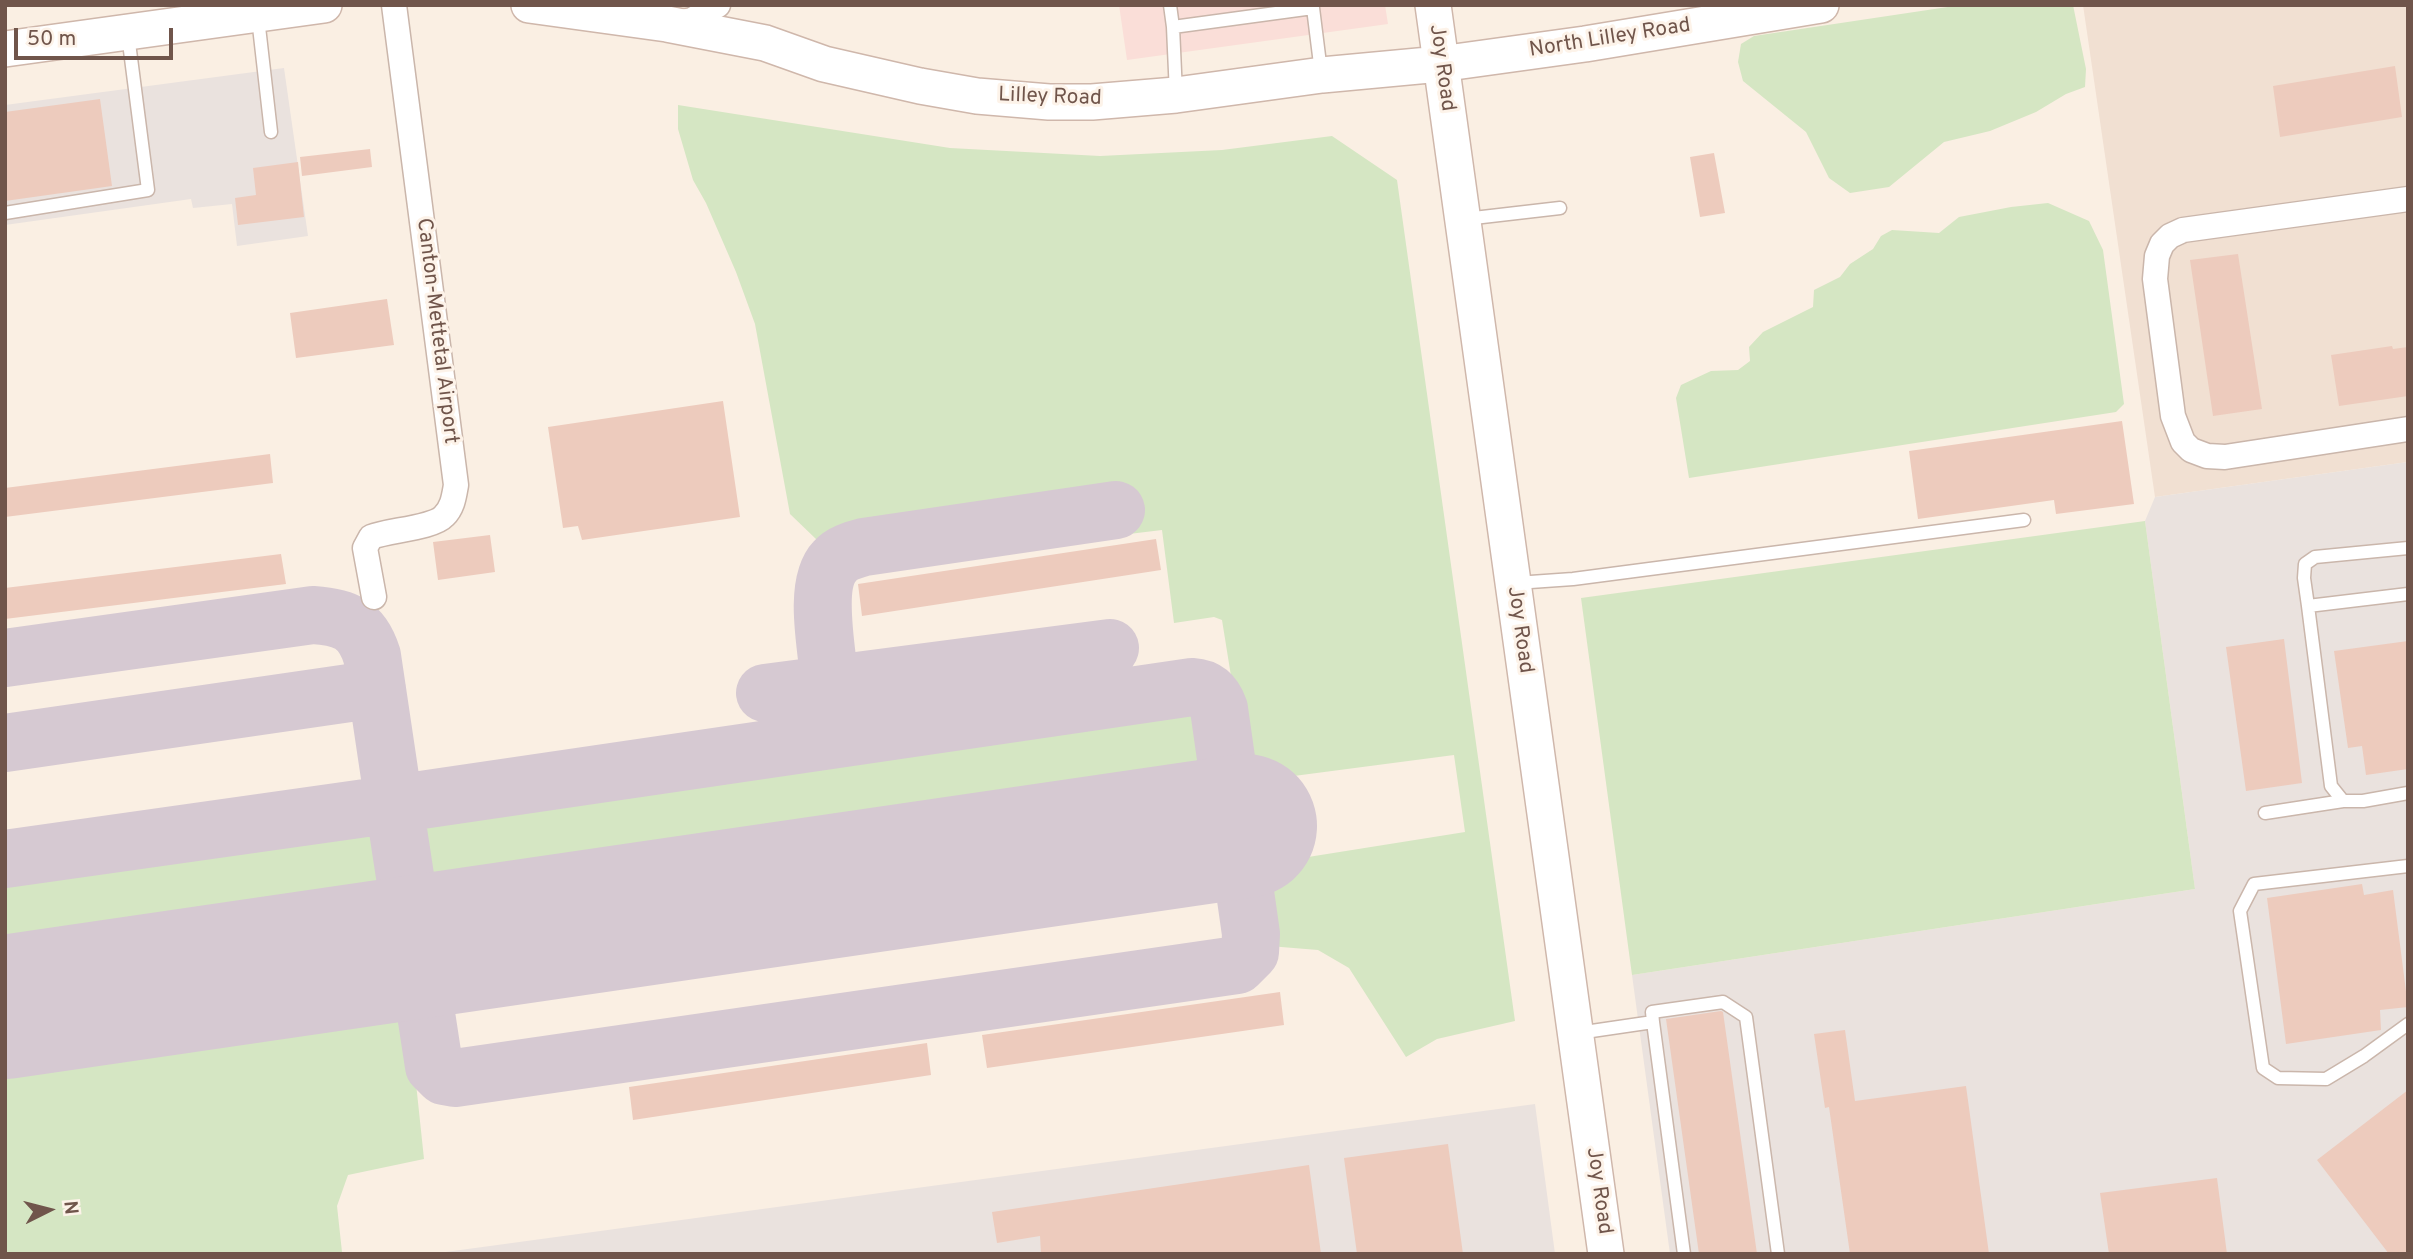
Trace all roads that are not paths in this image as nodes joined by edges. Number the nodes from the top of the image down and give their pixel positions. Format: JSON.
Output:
{"nodes":[{"id":1,"x":324,"y":5,"type":"edge"},
{"id":2,"x":394,"y":5,"type":"edge"},
{"id":3,"x":529,"y":5,"type":"edge"},
{"id":4,"x":718,"y":5,"type":"edge"},
{"id":5,"x":1170,"y":5,"type":"edge"},
{"id":6,"x":1433,"y":5,"type":"edge"},
{"id":7,"x":1821,"y":5,"type":"edge"},
{"id":8,"x":1313,"y":7,"type":"edge"},
{"id":9,"x":1774,"y":9,"type":"edge"},
{"id":10,"x":257,"y":14,"type":"junction"},
{"id":11,"x":667,"y":24,"type":"junction"},
{"id":12,"x":1173,"y":27,"type":"junction"},
{"id":13,"x":128,"y":31,"type":"junction"},
{"id":14,"x":5,"y":48,"type":"edge"},
{"id":15,"x":1440,"y":64,"type":"junction"},
{"id":16,"x":1321,"y":75,"type":"junction"},
{"id":17,"x":1176,"y":95,"type":"junction"},
{"id":18,"x":271,"y":132,"type":"dead end"},
{"id":19,"x":2408,"y":199,"type":"edge"},
{"id":20,"x":1560,"y":208,"type":"dead end"},
{"id":21,"x":5,"y":213,"type":"edge"},
{"id":22,"x":1461,"y":219,"type":"junction"},
{"id":23,"x":2408,"y":429,"type":"edge"},
{"id":24,"x":2024,"y":520,"type":"dead end"},
{"id":25,"x":2408,"y":548,"type":"edge"},
{"id":26,"x":1512,"y":583,"type":"junction"},
{"id":27,"x":2408,"y":594,"type":"edge"},
{"id":28,"x":374,"y":597,"type":"dead end"},
{"id":29,"x":2308,"y":606,"type":"junction"},
{"id":30,"x":2408,"y":793,"type":"edge"},
{"id":31,"x":2343,"y":801,"type":"junction"},
{"id":32,"x":2264,"y":813,"type":"dead end"},
{"id":33,"x":2408,"y":866,"type":"edge"},
{"id":34,"x":1653,"y":1021,"type":"junction"},
{"id":35,"x":2408,"y":1024,"type":"edge"},
{"id":36,"x":1575,"y":1034,"type":"junction"},
{"id":37,"x":1606,"y":1254,"type":"edge"},
{"id":38,"x":1684,"y":1254,"type":"edge"},
{"id":39,"x":1778,"y":1254,"type":"edge"}],
"edges":[{"from":1,"to":10,"type":"street"},
{"from":2,"to":28,"type":"street","name":"Canton-Mettetal Airport"},
{"from":3,"to":11,"type":"street"},
{"from":4,"to":11,"type":"street"},
{"from":5,"to":12,"type":"lane"},
{"from":6,"to":15,"type":"street","name":"Joy Road"},
{"from":7,"to":9,"type":"street","name":"North Lilley Road"},
{"from":8,"to":12,"type":"lane"},
{"from":8,"to":16,"type":"lane"},
{"from":9,"to":15,"type":"street","name":"North Lilley Road"},
{"from":10,"to":13,"type":"street"},
{"from":10,"to":18,"type":"lane"},
{"from":11,"to":17,"type":"street","name":"Lilley Road"},
{"from":12,"to":17,"type":"lane"},
{"from":13,"to":14,"type":"street"},
{"from":13,"to":21,"type":"lane"},
{"from":15,"to":16,"type":"street","name":"Lilley Road"},
{"from":15,"to":22,"type":"street","name":"Joy Road"},
{"from":16,"to":17,"type":"street","name":"Lilley Road"},
{"from":19,"to":23,"type":"street"},
{"from":20,"to":22,"type":"lane"},
{"from":22,"to":26,"type":"street","name":"Joy Road"},
{"from":24,"to":26,"type":"lane"},
{"from":25,"to":29,"type":"lane"},
{"from":26,"to":36,"type":"street","name":"Joy Road"},
{"from":27,"to":29,"type":"lane"},
{"from":29,"to":31,"type":"lane"},
{"from":30,"to":31,"type":"lane"},
{"from":31,"to":32,"type":"lane"},
{"from":33,"to":35,"type":"lane"},
{"from":34,"to":36,"type":"lane"},
{"from":34,"to":38,"type":"lane"},
{"from":34,"to":39,"type":"lane"},
{"from":36,"to":37,"type":"street","name":"Joy Road"}]}
